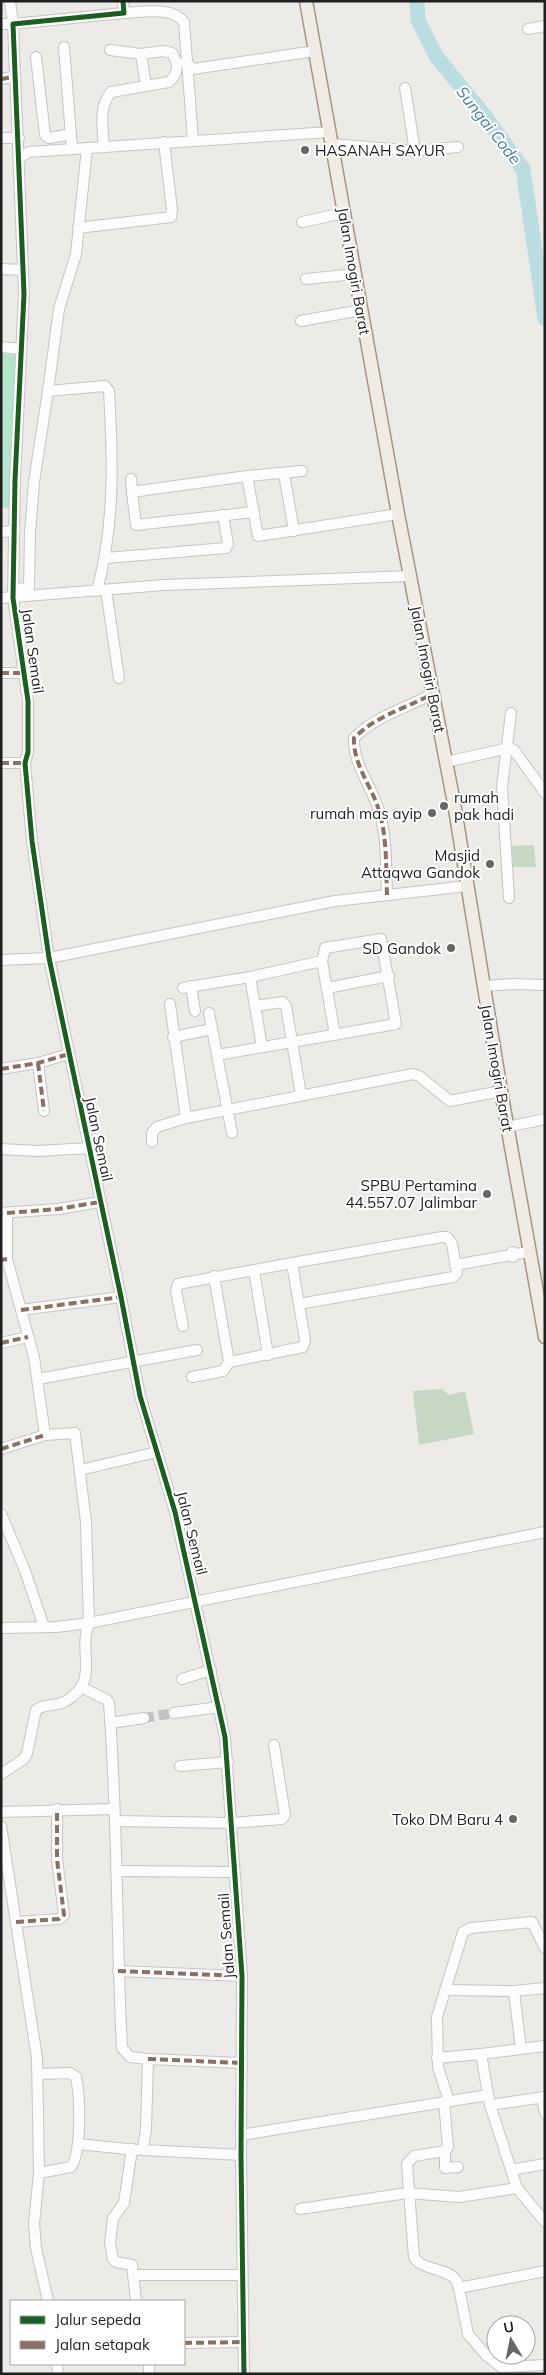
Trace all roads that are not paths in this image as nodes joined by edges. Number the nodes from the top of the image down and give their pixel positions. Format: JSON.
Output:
{"nodes":[{"id":1,"x":10,"y":1,"type":"edge"},
{"id":2,"x":123,"y":1,"type":"edge"},
{"id":3,"x":306,"y":1,"type":"edge"},
{"id":4,"x":124,"y":13,"type":"junction"},
{"id":5,"x":1,"y":24,"type":"edge"},
{"id":6,"x":13,"y":24,"type":"junction"},
{"id":7,"x":545,"y":26,"type":"edge"},
{"id":8,"x":528,"y":29,"type":"dead end"},
{"id":9,"x":64,"y":47,"type":"dead end"},
{"id":10,"x":110,"y":50,"type":"dead end"},
{"id":11,"x":315,"y":51,"type":"junction"},
{"id":12,"x":141,"y":54,"type":"junction"},
{"id":13,"x":36,"y":58,"type":"dead end"},
{"id":14,"x":182,"y":62,"type":"junction"},
{"id":15,"x":13,"y":77,"type":"junction"},
{"id":16,"x":1,"y":79,"type":"edge"},
{"id":17,"x":146,"y":86,"type":"junction"},
{"id":18,"x":405,"y":88,"type":"dead end"},
{"id":19,"x":71,"y":134,"type":"junction"},
{"id":20,"x":1,"y":138,"type":"edge"},
{"id":21,"x":331,"y":138,"type":"junction"},
{"id":22,"x":19,"y":140,"type":"junction"},
{"id":23,"x":194,"y":140,"type":"junction"},
{"id":24,"x":164,"y":142,"type":"junction"},
{"id":25,"x":104,"y":147,"type":"junction"},
{"id":26,"x":458,"y":147,"type":"dead end"},
{"id":27,"x":87,"y":148,"type":"junction"},
{"id":28,"x":72,"y":149,"type":"junction"},
{"id":29,"x":415,"y":151,"type":"junction"},
{"id":30,"x":24,"y":155,"type":"junction"},
{"id":31,"x":344,"y":213,"type":"junction"},
{"id":32,"x":302,"y":222,"type":"dead end"},
{"id":33,"x":78,"y":228,"type":"junction"},
{"id":34,"x":1,"y":269,"type":"edge"},
{"id":35,"x":22,"y":270,"type":"junction"},
{"id":36,"x":355,"y":274,"type":"junction"},
{"id":37,"x":306,"y":279,"type":"dead end"},
{"id":38,"x":361,"y":310,"type":"junction"},
{"id":39,"x":301,"y":321,"type":"dead end"},
{"id":40,"x":1,"y":347,"type":"edge"},
{"id":41,"x":21,"y":349,"type":"junction"},
{"id":42,"x":48,"y":391,"type":"junction"},
{"id":43,"x":302,"y":471,"type":"dead end"},
{"id":44,"x":284,"y":474,"type":"junction"},
{"id":45,"x":247,"y":476,"type":"junction"},
{"id":46,"x":131,"y":479,"type":"dead end"},
{"id":47,"x":15,"y":480,"type":"junction"},
{"id":48,"x":34,"y":482,"type":"junction"},
{"id":49,"x":132,"y":492,"type":"junction"},
{"id":50,"x":254,"y":512,"type":"junction"},
{"id":51,"x":398,"y":514,"type":"junction"},
{"id":52,"x":223,"y":515,"type":"junction"},
{"id":53,"x":15,"y":531,"type":"junction"},
{"id":54,"x":294,"y":531,"type":"junction"},
{"id":55,"x":1,"y":532,"type":"edge"},
{"id":56,"x":15,"y":542,"type":"junction"},
{"id":57,"x":29,"y":542,"type":"junction"},
{"id":58,"x":106,"y":558,"type":"junction"},
{"id":59,"x":410,"y":576,"type":"junction"},
{"id":60,"x":101,"y":591,"type":"junction"},
{"id":61,"x":14,"y":594,"type":"junction"},
{"id":62,"x":1,"y":598,"type":"edge"},
{"id":63,"x":25,"y":673,"type":"junction"},
{"id":64,"x":1,"y":674,"type":"edge"},
{"id":65,"x":119,"y":678,"type":"dead end"},
{"id":66,"x":432,"y":694,"type":"junction"},
{"id":67,"x":511,"y":713,"type":"dead end"},
{"id":68,"x":505,"y":748,"type":"junction"},
{"id":69,"x":446,"y":762,"type":"junction"},
{"id":70,"x":1,"y":763,"type":"edge"},
{"id":71,"x":25,"y":763,"type":"junction"},
{"id":72,"x":545,"y":794,"type":"edge"},
{"id":73,"x":468,"y":886,"type":"junction"},
{"id":74,"x":387,"y":895,"type":"junction"},
{"id":75,"x":509,"y":898,"type":"dead end"},
{"id":76,"x":49,"y":958,"type":"junction"},
{"id":77,"x":1,"y":960,"type":"edge"},
{"id":78,"x":322,"y":961,"type":"junction"},
{"id":79,"x":389,"y":976,"type":"junction"},
{"id":80,"x":250,"y":977,"type":"junction"},
{"id":81,"x":545,"y":985,"type":"edge"},
{"id":82,"x":484,"y":986,"type":"junction"},
{"id":83,"x":327,"y":988,"type":"junction"},
{"id":84,"x":170,"y":1004,"type":"dead end"},
{"id":85,"x":255,"y":1006,"type":"junction"},
{"id":86,"x":195,"y":1011,"type":"dead end"},
{"id":87,"x":210,"y":1013,"type":"dead end"},
{"id":88,"x":212,"y":1029,"type":"junction"},
{"id":89,"x":335,"y":1035,"type":"junction"},
{"id":90,"x":173,"y":1037,"type":"junction"},
{"id":91,"x":292,"y":1042,"type":"junction"},
{"id":92,"x":262,"y":1047,"type":"junction"},
{"id":93,"x":69,"y":1054,"type":"junction"},
{"id":94,"x":218,"y":1055,"type":"junction"},
{"id":95,"x":38,"y":1064,"type":"junction"},
{"id":96,"x":1,"y":1069,"type":"edge"},
{"id":97,"x":501,"y":1091,"type":"junction"},
{"id":98,"x":301,"y":1095,"type":"junction"},
{"id":99,"x":227,"y":1109,"type":"junction"},
{"id":100,"x":44,"y":1111,"type":"dead end"},
{"id":101,"x":186,"y":1118,"type":"junction"},
{"id":102,"x":545,"y":1118,"type":"edge"},
{"id":103,"x":507,"y":1127,"type":"junction"},
{"id":104,"x":232,"y":1133,"type":"dead end"},
{"id":105,"x":152,"y":1142,"type":"dead end"},
{"id":106,"x":89,"y":1148,"type":"junction"},
{"id":107,"x":1,"y":1149,"type":"edge"},
{"id":108,"x":100,"y":1202,"type":"junction"},
{"id":109,"x":4,"y":1213,"type":"edge"},
{"id":110,"x":530,"y":1252,"type":"junction"},
{"id":111,"x":4,"y":1259,"type":"edge"},
{"id":112,"x":292,"y":1263,"type":"junction"},
{"id":113,"x":455,"y":1265,"type":"junction"},
{"id":114,"x":254,"y":1270,"type":"junction"},
{"id":115,"x":214,"y":1276,"type":"junction"},
{"id":116,"x":122,"y":1297,"type":"junction"},
{"id":117,"x":299,"y":1304,"type":"junction"},
{"id":118,"x":21,"y":1310,"type":"junction"},
{"id":119,"x":183,"y":1326,"type":"dead end"},
{"id":120,"x":28,"y":1337,"type":"junction"},
{"id":121,"x":545,"y":1337,"type":"edge"},
{"id":122,"x":1,"y":1343,"type":"edge"},
{"id":123,"x":197,"y":1350,"type":"dead end"},
{"id":124,"x":268,"y":1355,"type":"junction"},
{"id":125,"x":134,"y":1362,"type":"junction"},
{"id":126,"x":229,"y":1362,"type":"junction"},
{"id":127,"x":192,"y":1376,"type":"dead end"},
{"id":128,"x":38,"y":1379,"type":"junction"},
{"id":129,"x":44,"y":1435,"type":"junction"},
{"id":130,"x":1,"y":1449,"type":"edge"},
{"id":131,"x":157,"y":1452,"type":"junction"},
{"id":132,"x":80,"y":1470,"type":"junction"},
{"id":133,"x":1,"y":1514,"type":"edge"},
{"id":134,"x":545,"y":1532,"type":"edge"},
{"id":135,"x":195,"y":1602,"type":"junction"},
{"id":136,"x":89,"y":1623,"type":"junction"},
{"id":137,"x":44,"y":1627,"type":"junction"},
{"id":138,"x":1,"y":1628,"type":"edge"},
{"id":139,"x":211,"y":1670,"type":"junction"},
{"id":140,"x":182,"y":1679,"type":"dead end"},
{"id":141,"x":81,"y":1687,"type":"junction"},
{"id":142,"x":219,"y":1707,"type":"junction"},
{"id":143,"x":174,"y":1713,"type":"tunnel mouth"},
{"id":144,"x":144,"y":1718,"type":"tunnel mouth"},
{"id":145,"x":110,"y":1723,"type":"junction"},
{"id":146,"x":274,"y":1745,"type":"dead end"},
{"id":147,"x":228,"y":1762,"type":"junction"},
{"id":148,"x":180,"y":1766,"type":"dead end"},
{"id":149,"x":1,"y":1774,"type":"edge"},
{"id":150,"x":114,"y":1809,"type":"junction"},
{"id":151,"x":57,"y":1810,"type":"junction"},
{"id":152,"x":1,"y":1812,"type":"edge"},
{"id":153,"x":116,"y":1820,"type":"junction"},
{"id":154,"x":231,"y":1823,"type":"junction"},
{"id":155,"x":1,"y":1826,"type":"edge"},
{"id":156,"x":116,"y":1871,"type":"junction"},
{"id":157,"x":234,"y":1872,"type":"junction"},
{"id":158,"x":16,"y":1922,"type":"junction"},
{"id":159,"x":545,"y":1948,"type":"edge"},
{"id":160,"x":118,"y":1971,"type":"junction"},
{"id":161,"x":242,"y":1976,"type":"junction"},
{"id":162,"x":545,"y":1988,"type":"edge"},
{"id":163,"x":446,"y":1990,"type":"junction"},
{"id":164,"x":514,"y":1992,"type":"junction"},
{"id":165,"x":545,"y":2046,"type":"edge"},
{"id":166,"x":520,"y":2049,"type":"junction"},
{"id":167,"x":481,"y":2054,"type":"junction"},
{"id":168,"x":437,"y":2058,"type":"junction"},
{"id":169,"x":148,"y":2059,"type":"junction"},
{"id":170,"x":242,"y":2062,"type":"junction"},
{"id":171,"x":38,"y":2074,"type":"junction"},
{"id":172,"x":544,"y":2097,"type":"edge"},
{"id":173,"x":489,"y":2100,"type":"junction"},
{"id":174,"x":447,"y":2102,"type":"junction"},
{"id":175,"x":545,"y":2113,"type":"edge"},
{"id":176,"x":241,"y":2135,"type":"junction"},
{"id":177,"x":78,"y":2144,"type":"junction"},
{"id":178,"x":132,"y":2149,"type":"junction"},
{"id":179,"x":144,"y":2150,"type":"junction"},
{"id":180,"x":445,"y":2150,"type":"junction"},
{"id":181,"x":241,"y":2155,"type":"junction"},
{"id":182,"x":545,"y":2164,"type":"edge"},
{"id":183,"x":458,"y":2167,"type":"dead end"},
{"id":184,"x":511,"y":2170,"type":"junction"},
{"id":185,"x":39,"y":2173,"type":"junction"},
{"id":186,"x":517,"y":2188,"type":"junction"},
{"id":187,"x":408,"y":2193,"type":"junction"},
{"id":188,"x":300,"y":2209,"type":"dead end"},
{"id":189,"x":545,"y":2222,"type":"edge"},
{"id":190,"x":545,"y":2271,"type":"edge"},
{"id":191,"x":134,"y":2275,"type":"junction"},
{"id":192,"x":242,"y":2275,"type":"junction"},
{"id":193,"x":459,"y":2288,"type":"junction"},
{"id":194,"x":48,"y":2300,"type":"edge"},
{"id":195,"x":136,"y":2300,"type":"edge"},
{"id":196,"x":243,"y":2342,"type":"junction"},
{"id":197,"x":185,"y":2343,"type":"edge"},
{"id":198,"x":545,"y":2366,"type":"edge"},
{"id":199,"x":244,"y":2374,"type":"edge"}],
"edges":[{"from":1,"to":6,"type":"street","name":"Jalan Semail"},
{"from":2,"to":4,"type":"street"},
{"from":3,"to":11,"type":"main road","name":"Jalan Imogiri Barat"},
{"from":4,"to":6,"type":"street"},
{"from":4,"to":14,"type":"street"},
{"from":5,"to":6,"type":"street"},
{"from":6,"to":15,"type":"street","name":"Jalan Semail"},
{"from":7,"to":8,"type":"street"},
{"from":9,"to":19,"type":"street"},
{"from":10,"to":12,"type":"street"},
{"from":11,"to":14,"type":"street"},
{"from":11,"to":21,"type":"main road","name":"Jalan Imogiri Barat"},
{"from":12,"to":14,"type":"street"},
{"from":12,"to":17,"type":"street"},
{"from":13,"to":19,"type":"street"},
{"from":14,"to":17,"type":"street"},
{"from":14,"to":23,"type":"street"},
{"from":15,"to":16,"type":"street"},
{"from":15,"to":22,"type":"street","name":"Jalan Semail"},
{"from":17,"to":25,"type":"street"},
{"from":18,"to":29,"type":"street"},
{"from":19,"to":28,"type":"street"},
{"from":20,"to":22,"type":"street"},
{"from":21,"to":23,"type":"street"},
{"from":21,"to":29,"type":"street"},
{"from":21,"to":31,"type":"main road","name":"Jalan Imogiri Barat"},
{"from":22,"to":30,"type":"street","name":"Jalan Semail"},
{"from":23,"to":24,"type":"street"},
{"from":24,"to":25,"type":"street"},
{"from":24,"to":33,"type":"street"},
{"from":25,"to":27,"type":"street"},
{"from":26,"to":29,"type":"street"},
{"from":27,"to":28,"type":"street"},
{"from":27,"to":33,"type":"street"},
{"from":28,"to":30,"type":"street"},
{"from":30,"to":35,"type":"street","name":"Jalan Semail"},
{"from":31,"to":32,"type":"street"},
{"from":31,"to":36,"type":"main road","name":"Jalan Imogiri Barat"},
{"from":33,"to":42,"type":"street"},
{"from":34,"to":35,"type":"street"},
{"from":35,"to":41,"type":"street","name":"Jalan Semail"},
{"from":36,"to":37,"type":"street"},
{"from":36,"to":38,"type":"main road","name":"Jalan Imogiri Barat"},
{"from":38,"to":39,"type":"street"},
{"from":38,"to":51,"type":"main road","name":"Jalan Imogiri Barat"},
{"from":40,"to":41,"type":"street"},
{"from":41,"to":47,"type":"street","name":"Jalan Semail"},
{"from":42,"to":48,"type":"street"},
{"from":42,"to":58,"type":"street"},
{"from":43,"to":44,"type":"street"},
{"from":44,"to":45,"type":"street"},
{"from":44,"to":54,"type":"street"},
{"from":45,"to":49,"type":"street"},
{"from":45,"to":50,"type":"street"},
{"from":46,"to":49,"type":"street"},
{"from":47,"to":48,"type":"street"},
{"from":47,"to":53,"type":"street","name":"Jalan Semail"},
{"from":48,"to":57,"type":"street"},
{"from":49,"to":52,"type":"street"},
{"from":50,"to":52,"type":"street"},
{"from":50,"to":54,"type":"street"},
{"from":51,"to":54,"type":"street"},
{"from":51,"to":59,"type":"main road","name":"Jalan Imogiri Barat"},
{"from":52,"to":58,"type":"street"},
{"from":53,"to":55,"type":"street"},
{"from":53,"to":56,"type":"street","name":"Jalan Semail"},
{"from":56,"to":57,"type":"street"},
{"from":56,"to":61,"type":"street","name":"Jalan Semail"},
{"from":57,"to":61,"type":"street"},
{"from":58,"to":60,"type":"street"},
{"from":59,"to":60,"type":"street"},
{"from":59,"to":66,"type":"main road","name":"Jalan Imogiri Barat"},
{"from":60,"to":61,"type":"street"},
{"from":60,"to":65,"type":"street"},
{"from":61,"to":62,"type":"street"},
{"from":61,"to":63,"type":"street","name":"Jalan Semail"},
{"from":63,"to":64,"type":"street"},
{"from":63,"to":71,"type":"street","name":"Jalan Semail"},
{"from":66,"to":69,"type":"main road","name":"Jalan Imogiri Barat"},
{"from":66,"to":74,"type":"street"},
{"from":67,"to":68,"type":"street"},
{"from":68,"to":69,"type":"street"},
{"from":68,"to":72,"type":"street"},
{"from":68,"to":75,"type":"street"},
{"from":69,"to":73,"type":"main road","name":"Jalan Imogiri Barat"},
{"from":70,"to":71,"type":"street"},
{"from":71,"to":76,"type":"street","name":"Jalan Semail"},
{"from":73,"to":74,"type":"street"},
{"from":73,"to":82,"type":"main road","name":"Jalan Imogiri Barat"},
{"from":74,"to":76,"type":"street"},
{"from":76,"to":77,"type":"street"},
{"from":76,"to":93,"type":"street","name":"Jalan Semail"},
{"from":78,"to":79,"type":"street"},
{"from":78,"to":80,"type":"street"},
{"from":78,"to":83,"type":"street"},
{"from":79,"to":83,"type":"street"},
{"from":79,"to":89,"type":"street"},
{"from":80,"to":85,"type":"street"},
{"from":80,"to":86,"type":"street"},
{"from":81,"to":82,"type":"street"},
{"from":82,"to":97,"type":"main road","name":"Jalan Imogiri Barat"},
{"from":83,"to":89,"type":"street"},
{"from":84,"to":90,"type":"street"},
{"from":85,"to":91,"type":"street"},
{"from":85,"to":92,"type":"street"},
{"from":87,"to":88,"type":"street"},
{"from":88,"to":90,"type":"street"},
{"from":88,"to":94,"type":"street"},
{"from":89,"to":91,"type":"street"},
{"from":90,"to":101,"type":"street"},
{"from":91,"to":92,"type":"street"},
{"from":91,"to":98,"type":"street"},
{"from":92,"to":94,"type":"street"},
{"from":93,"to":95,"type":"street"},
{"from":93,"to":106,"type":"street","name":"Jalan Semail"},
{"from":94,"to":99,"type":"street"},
{"from":95,"to":96,"type":"street"},
{"from":95,"to":100,"type":"street"},
{"from":97,"to":98,"type":"street"},
{"from":97,"to":103,"type":"main road","name":"Jalan Imogiri Barat"},
{"from":98,"to":99,"type":"street"},
{"from":99,"to":101,"type":"street"},
{"from":99,"to":104,"type":"street"},
{"from":101,"to":105,"type":"street"},
{"from":102,"to":103,"type":"street"},
{"from":103,"to":110,"type":"main road","name":"Jalan Imogiri Barat"},
{"from":106,"to":107,"type":"street"},
{"from":106,"to":108,"type":"street","name":"Jalan Semail"},
{"from":108,"to":109,"type":"street"},
{"from":108,"to":116,"type":"street","name":"Jalan Semail"},
{"from":109,"to":111,"type":"street"},
{"from":110,"to":113,"type":"street"},
{"from":110,"to":121,"type":"main road","name":"Jalan Imogiri Barat"},
{"from":111,"to":118,"type":"street"},
{"from":112,"to":113,"type":"street"},
{"from":112,"to":114,"type":"street"},
{"from":112,"to":117,"type":"street"},
{"from":113,"to":117,"type":"street"},
{"from":114,"to":115,"type":"street"},
{"from":114,"to":124,"type":"street"},
{"from":115,"to":119,"type":"street"},
{"from":115,"to":126,"type":"street"},
{"from":116,"to":118,"type":"street"},
{"from":116,"to":125,"type":"street","name":"Jalan Semail"},
{"from":117,"to":124,"type":"street"},
{"from":118,"to":120,"type":"street"},
{"from":120,"to":122,"type":"street"},
{"from":120,"to":128,"type":"street"},
{"from":123,"to":125,"type":"street"},
{"from":124,"to":126,"type":"street"},
{"from":125,"to":128,"type":"street"},
{"from":125,"to":131,"type":"street","name":"Jalan Semail"},
{"from":126,"to":127,"type":"street"},
{"from":128,"to":129,"type":"street"},
{"from":129,"to":130,"type":"street"},
{"from":129,"to":132,"type":"street"},
{"from":131,"to":132,"type":"street"},
{"from":131,"to":135,"type":"street","name":"Jalan Semail"},
{"from":132,"to":136,"type":"street"},
{"from":133,"to":137,"type":"street"},
{"from":134,"to":135,"type":"street"},
{"from":135,"to":136,"type":"street"},
{"from":135,"to":139,"type":"street","name":"Jalan Semail"},
{"from":136,"to":137,"type":"street"},
{"from":136,"to":141,"type":"street"},
{"from":137,"to":138,"type":"street"},
{"from":139,"to":140,"type":"street"},
{"from":139,"to":142,"type":"street","name":"Jalan Semail"},
{"from":141,"to":145,"type":"street"},
{"from":141,"to":149,"type":"street"},
{"from":142,"to":143,"type":"street"},
{"from":142,"to":147,"type":"street","name":"Jalan Semail"},
{"from":144,"to":145,"type":"street"},
{"from":145,"to":150,"type":"street"},
{"from":146,"to":154,"type":"street"},
{"from":147,"to":148,"type":"street"},
{"from":147,"to":154,"type":"street","name":"Jalan Semail"},
{"from":150,"to":151,"type":"street"},
{"from":150,"to":153,"type":"street"},
{"from":151,"to":152,"type":"street"},
{"from":151,"to":158,"type":"street"},
{"from":153,"to":154,"type":"street"},
{"from":153,"to":156,"type":"street"},
{"from":154,"to":157,"type":"street","name":"Jalan Semail"},
{"from":155,"to":158,"type":"street"},
{"from":156,"to":157,"type":"street"},
{"from":156,"to":160,"type":"street"},
{"from":157,"to":161,"type":"street","name":"Jalan Semail"},
{"from":158,"to":171,"type":"street"},
{"from":159,"to":163,"type":"street"},
{"from":160,"to":161,"type":"street"},
{"from":160,"to":169,"type":"street"},
{"from":161,"to":170,"type":"street","name":"Jalan Semail"},
{"from":162,"to":164,"type":"street"},
{"from":163,"to":164,"type":"street"},
{"from":163,"to":168,"type":"street"},
{"from":164,"to":166,"type":"street"},
{"from":165,"to":166,"type":"street"},
{"from":166,"to":167,"type":"street"},
{"from":167,"to":168,"type":"street"},
{"from":167,"to":173,"type":"street"},
{"from":168,"to":174,"type":"street"},
{"from":169,"to":170,"type":"street"},
{"from":169,"to":179,"type":"street"},
{"from":170,"to":176,"type":"street","name":"Jalan Semail"},
{"from":171,"to":177,"type":"street"},
{"from":171,"to":185,"type":"street"},
{"from":172,"to":173,"type":"street"},
{"from":172,"to":175,"type":"street"},
{"from":173,"to":174,"type":"street"},
{"from":173,"to":184,"type":"street"},
{"from":174,"to":176,"type":"street"},
{"from":174,"to":180,"type":"street"},
{"from":176,"to":181,"type":"street","name":"Jalan Semail"},
{"from":177,"to":178,"type":"street"},
{"from":177,"to":185,"type":"street"},
{"from":178,"to":179,"type":"street"},
{"from":178,"to":191,"type":"street"},
{"from":179,"to":181,"type":"street"},
{"from":180,"to":183,"type":"street"},
{"from":180,"to":187,"type":"street"},
{"from":181,"to":192,"type":"street","name":"Jalan Semail"},
{"from":182,"to":184,"type":"street"},
{"from":184,"to":186,"type":"street"},
{"from":185,"to":194,"type":"street"},
{"from":186,"to":187,"type":"street"},
{"from":186,"to":189,"type":"street"},
{"from":187,"to":188,"type":"street"},
{"from":187,"to":193,"type":"street"},
{"from":190,"to":193,"type":"street"},
{"from":191,"to":192,"type":"street"},
{"from":191,"to":195,"type":"street"},
{"from":192,"to":196,"type":"street","name":"Jalan Semail"},
{"from":193,"to":198,"type":"street"},
{"from":196,"to":197,"type":"street"},
{"from":196,"to":199,"type":"street","name":"Jalan Semail"}]}
